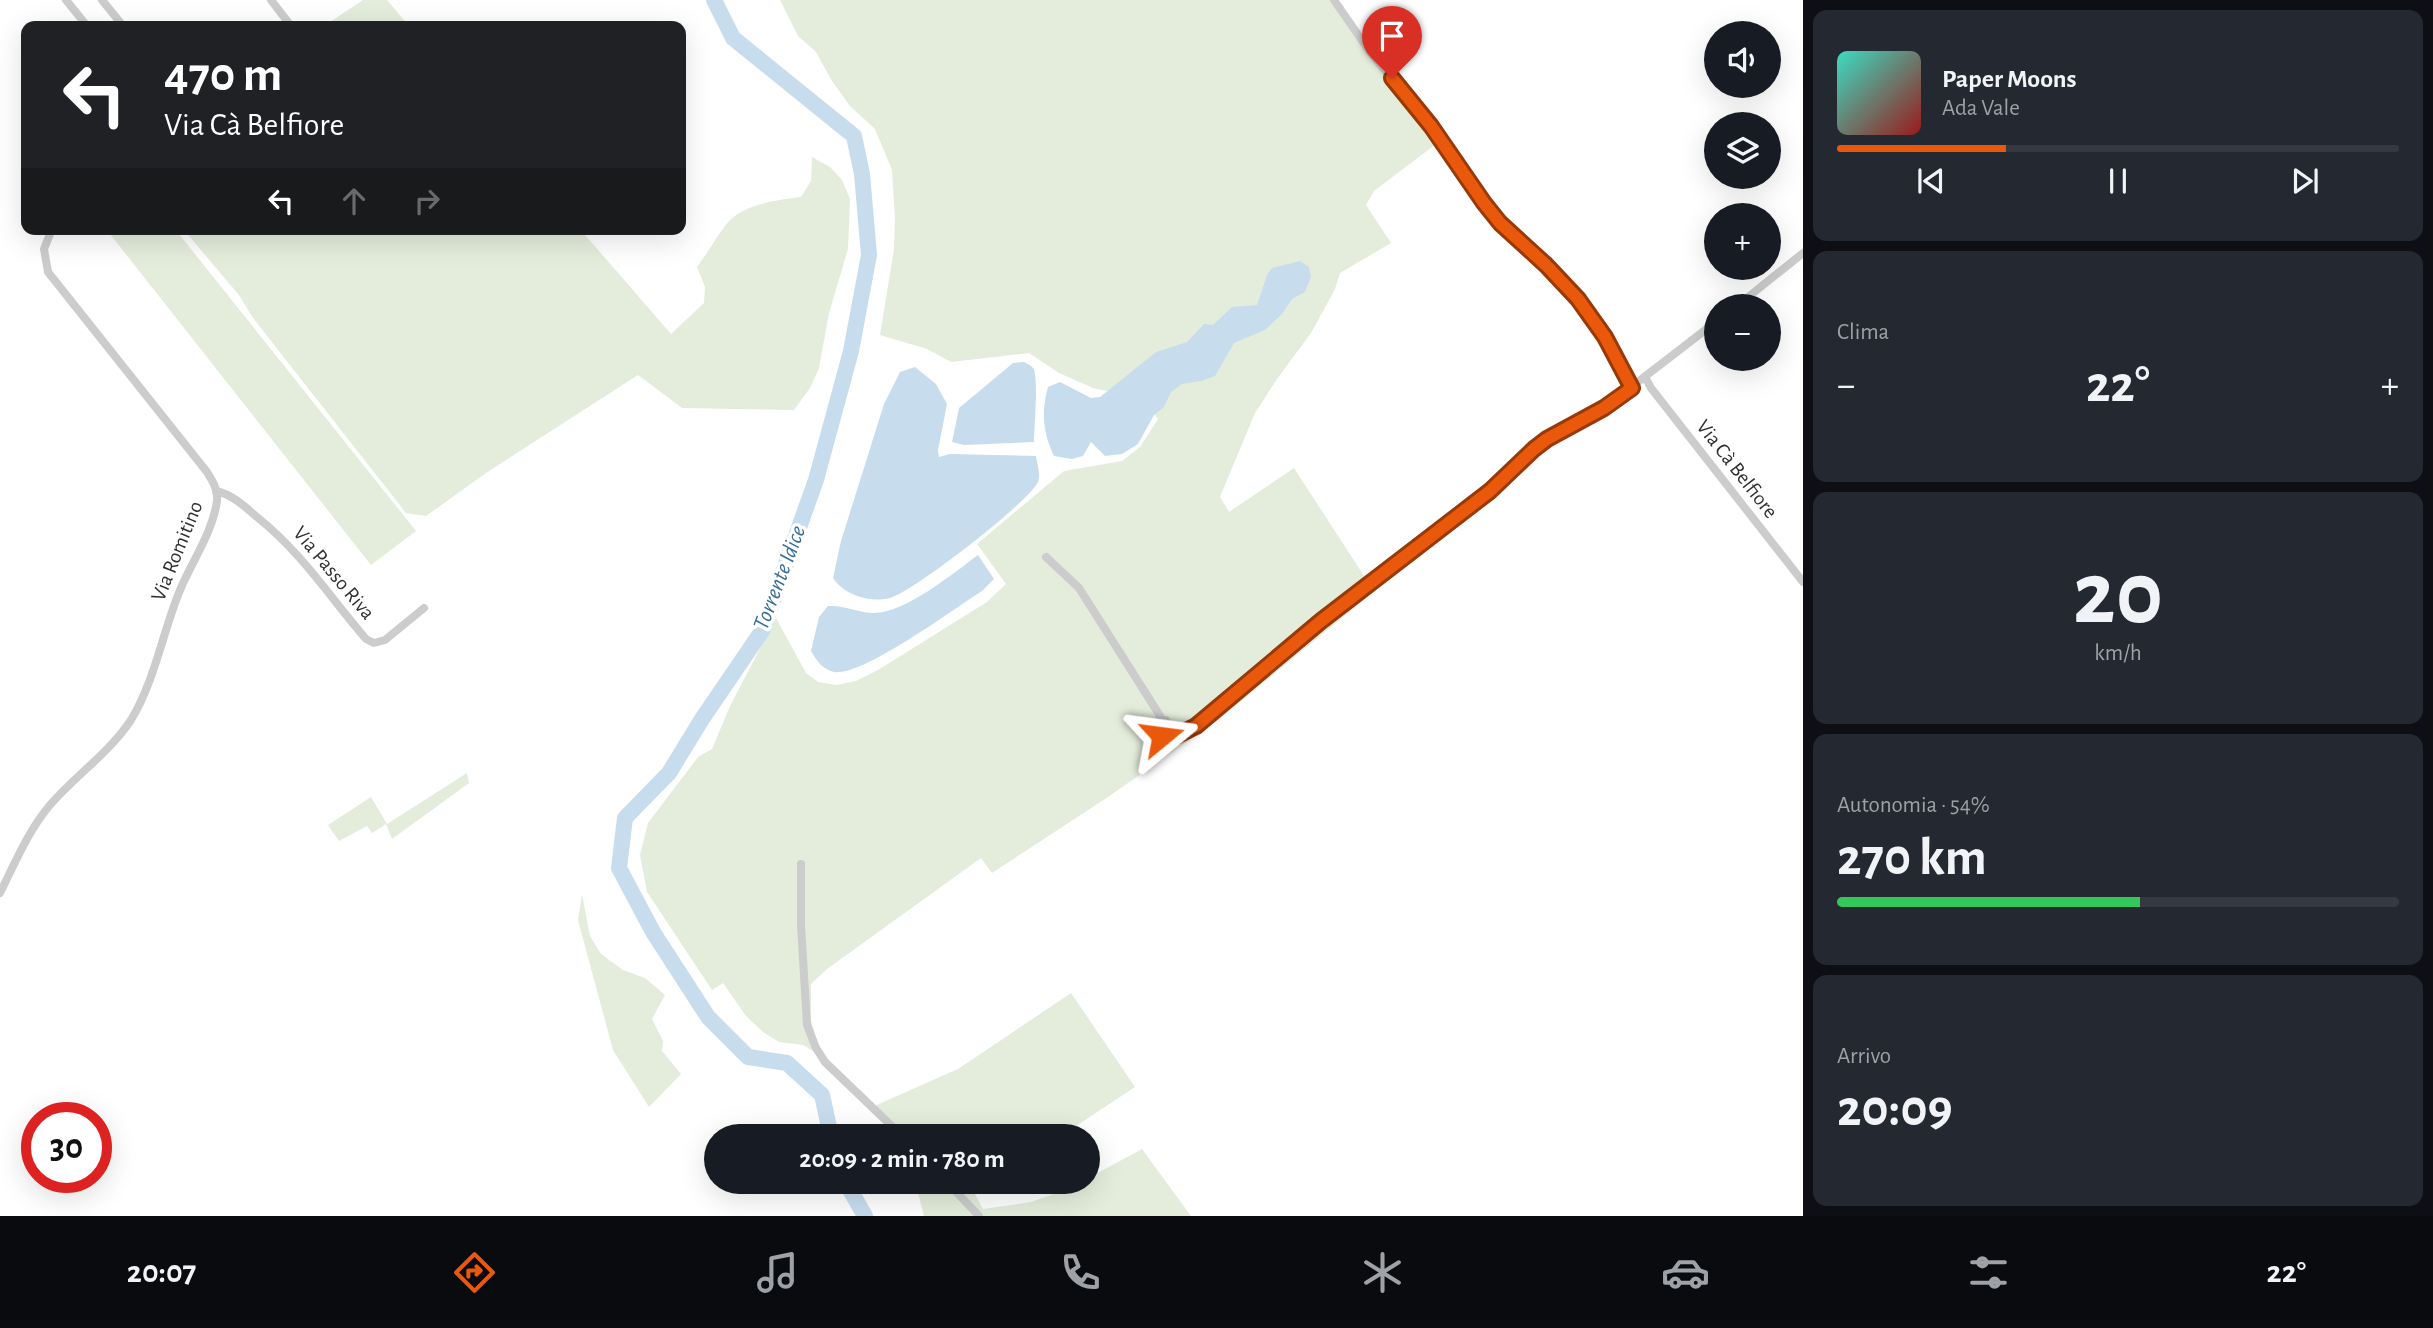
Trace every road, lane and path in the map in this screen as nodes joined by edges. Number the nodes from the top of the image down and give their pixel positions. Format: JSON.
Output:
{"nodes":[{"id":1,"x":66,"y":0,"type":"edge"},
{"id":2,"x":102,"y":0,"type":"edge"},
{"id":3,"x":271,"y":0,"type":"edge"},
{"id":4,"x":1335,"y":0,"type":"edge"},
{"id":5,"x":82,"y":21,"type":"edge"},
{"id":6,"x":119,"y":21,"type":"edge"},
{"id":7,"x":287,"y":21,"type":"edge"},
{"id":8,"x":50,"y":235,"type":"edge"},
{"id":9,"x":1803,"y":253,"type":"edge"},
{"id":10,"x":1752,"y":294,"type":"edge"},
{"id":11,"x":1704,"y":331,"type":"edge"},
{"id":12,"x":1645,"y":377,"type":"junction"},
{"id":13,"x":1632,"y":388,"type":"junction"},
{"id":14,"x":216,"y":491,"type":"junction"},
{"id":15,"x":1046,"y":557,"type":"dead end"},
{"id":16,"x":1803,"y":582,"type":"edge"},
{"id":17,"x":424,"y":608,"type":"dead end"},
{"id":18,"x":1162,"y":719,"type":"junction"},
{"id":19,"x":1176,"y":734,"type":"junction"},
{"id":20,"x":801,"y":864,"type":"dead end"},
{"id":21,"x":0,"y":893,"type":"edge"},
{"id":22,"x":890,"y":1124,"type":"edge"},
{"id":23,"x":958,"y":1194,"type":"edge"},
{"id":24,"x":979,"y":1216,"type":"edge"}],
"edges":[{"from":1,"to":5,"type":"street"},
{"from":2,"to":6,"type":"street"},
{"from":3,"to":7,"type":"street"},
{"from":4,"to":13,"type":"street"},
{"from":8,"to":14,"type":"street","name":"Via Romitino"},
{"from":9,"to":10,"type":"street"},
{"from":11,"to":12,"type":"street"},
{"from":12,"to":13,"type":"street"},
{"from":12,"to":16,"type":"street","name":"Via Cà Belfiore"},
{"from":13,"to":19,"type":"street"},
{"from":14,"to":17,"type":"street","name":"Via Passo Riva"},
{"from":14,"to":21,"type":"street","name":"Via Romitino"},
{"from":15,"to":18,"type":"street"},
{"from":18,"to":19,"type":"street"},
{"from":18,"to":19,"type":"street"},
{"from":20,"to":22,"type":"street"},
{"from":23,"to":24,"type":"street"}]}
